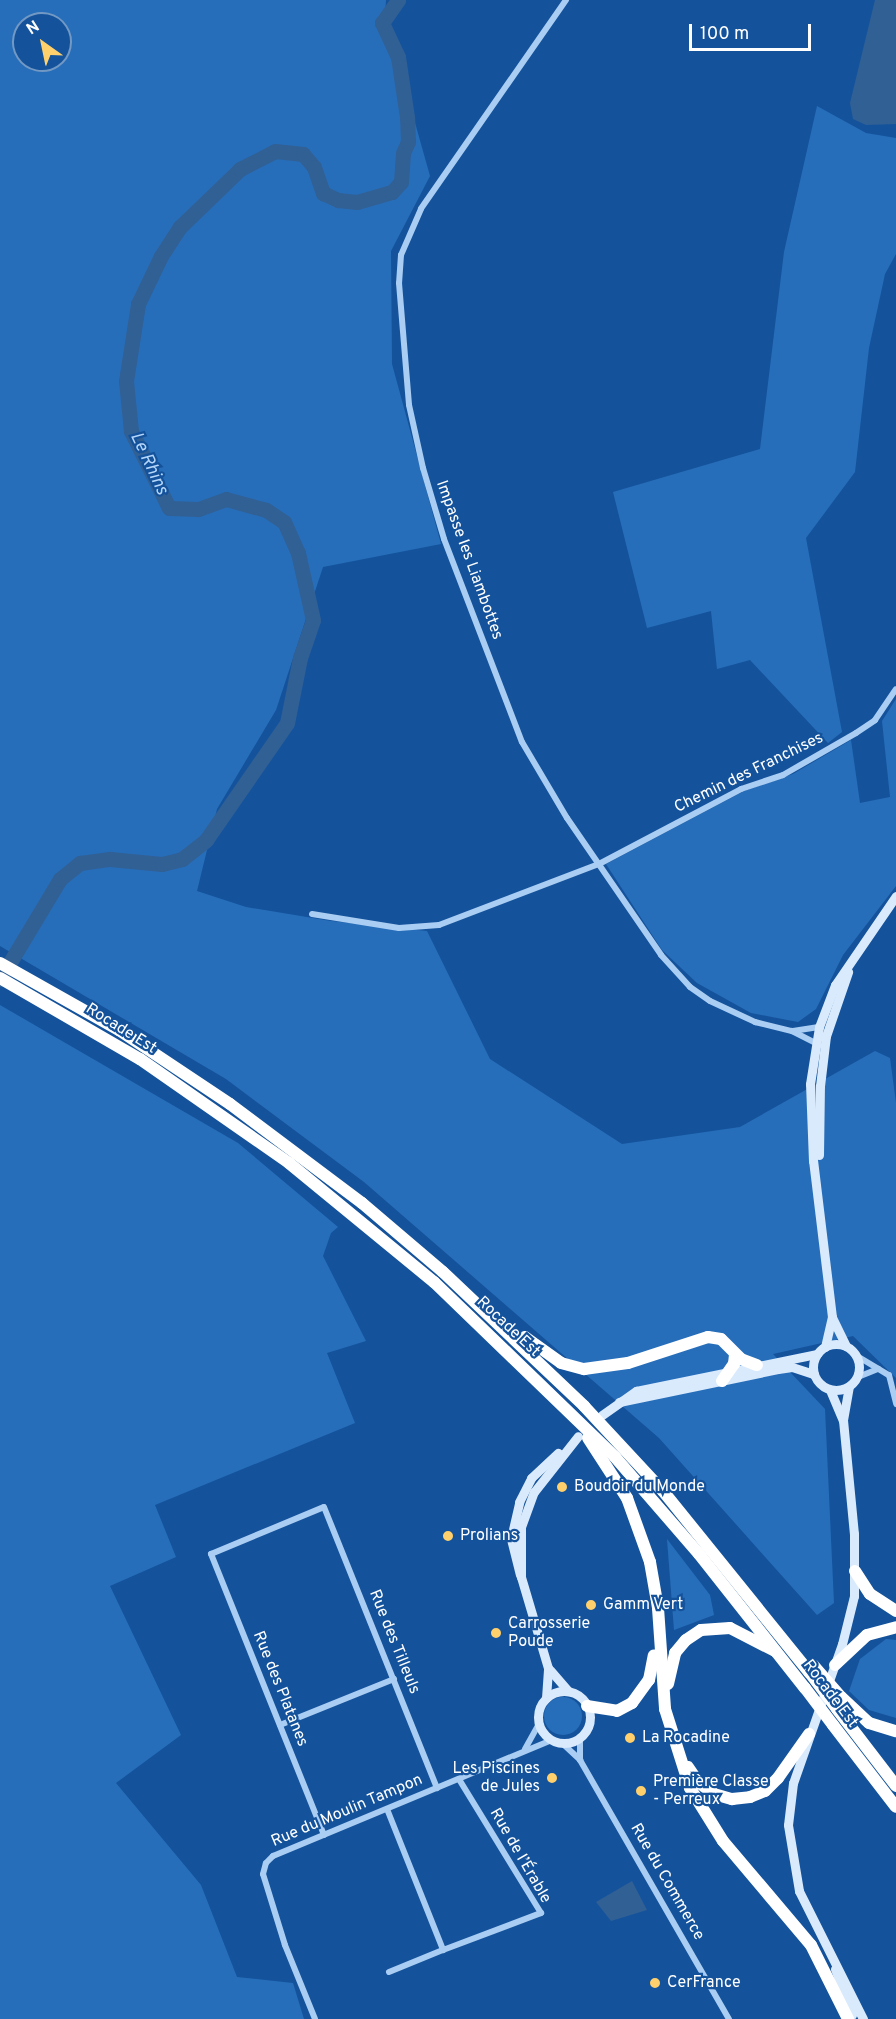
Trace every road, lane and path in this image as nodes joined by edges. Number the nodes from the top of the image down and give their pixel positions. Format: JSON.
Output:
{"nodes":[{"id":1,"x":566,"y":0,"type":"edge"},
{"id":2,"x":896,"y":689,"type":"edge"},
{"id":3,"x":599,"y":864,"type":"junction"},
{"id":4,"x":896,"y":896,"type":"edge"},
{"id":5,"x":312,"y":914,"type":"dead end"},
{"id":6,"x":858,"y":948,"type":"junction"},
{"id":7,"x":0,"y":963,"type":"edge"},
{"id":8,"x":0,"y":978,"type":"edge"},
{"id":9,"x":32,"y":988,"type":"junction"},
{"id":10,"x":819,"y":1027,"type":"junction"},
{"id":11,"x":792,"y":1031,"type":"junction"},
{"id":12,"x":826,"y":1040,"type":"junction"},
{"id":13,"x":815,"y":1046,"type":"junction"},
{"id":14,"x":820,"y":1210,"type":"junction"},
{"id":15,"x":474,"y":1299,"type":"junction"},
{"id":16,"x":832,"y":1317,"type":"junction"},
{"id":17,"x":846,"y":1346,"type":"junction"},
{"id":18,"x":825,"y":1347,"type":"junction"},
{"id":19,"x":735,"y":1354,"type":"junction"},
{"id":20,"x":817,"y":1354,"type":"junction"},
{"id":21,"x":857,"y":1356,"type":"junction"},
{"id":22,"x":757,"y":1365,"type":"junction"},
{"id":23,"x":878,"y":1369,"type":"junction"},
{"id":24,"x":731,"y":1371,"type":"junction"},
{"id":25,"x":814,"y":1374,"type":"junction"},
{"id":26,"x":858,"y":1377,"type":"junction"},
{"id":27,"x":722,"y":1381,"type":"junction"},
{"id":28,"x":849,"y":1387,"type":"junction"},
{"id":29,"x":830,"y":1390,"type":"junction"},
{"id":30,"x":619,"y":1402,"type":"junction"},
{"id":31,"x":896,"y":1404,"type":"edge"},
{"id":32,"x":602,"y":1414,"type":"dead end"},
{"id":33,"x":578,"y":1418,"type":"junction"},
{"id":34,"x":843,"y":1420,"type":"junction"},
{"id":35,"x":578,"y":1436,"type":"dead end"},
{"id":36,"x":211,"y":1554,"type":"joint"},
{"id":37,"x":855,"y":1571,"type":"junction"},
{"id":38,"x":896,"y":1611,"type":"edge"},
{"id":39,"x":896,"y":1627,"type":"edge"},
{"id":40,"x":660,"y":1637,"type":"junction"},
{"id":41,"x":777,"y":1652,"type":"junction"},
{"id":42,"x":835,"y":1665,"type":"junction"},
{"id":43,"x":548,"y":1668,"type":"junction"},
{"id":44,"x":394,"y":1679,"type":"junction"},
{"id":45,"x":568,"y":1691,"type":"junction"},
{"id":46,"x":546,"y":1698,"type":"junction"},
{"id":47,"x":839,"y":1703,"type":"junction"},
{"id":48,"x":587,"y":1706,"type":"junction"},
{"id":49,"x":539,"y":1724,"type":"junction"},
{"id":50,"x":280,"y":1725,"type":"junction"},
{"id":51,"x":896,"y":1731,"type":"edge"},
{"id":52,"x":809,"y":1734,"type":"junction"},
{"id":53,"x":580,"y":1737,"type":"junction"},
{"id":54,"x":557,"y":1741,"type":"junction"},
{"id":55,"x":525,"y":1749,"type":"junction"},
{"id":56,"x":580,"y":1761,"type":"junction"},
{"id":57,"x":459,"y":1779,"type":"junction"},
{"id":58,"x":896,"y":1786,"type":"edge"},
{"id":59,"x":436,"y":1788,"type":"junction"},
{"id":60,"x":896,"y":1807,"type":"edge"},
{"id":61,"x":387,"y":1809,"type":"junction"},
{"id":62,"x":324,"y":1835,"type":"junction"},
{"id":63,"x":443,"y":1950,"type":"junction"},
{"id":64,"x":832,"y":1961,"type":"junction"},
{"id":65,"x":389,"y":1972,"type":"dead end"},
{"id":66,"x":315,"y":2019,"type":"edge"},
{"id":67,"x":729,"y":2019,"type":"edge"},
{"id":68,"x":848,"y":2019,"type":"edge"},
{"id":69,"x":854,"y":2019,"type":"edge"},
{"id":70,"x":863,"y":2019,"type":"edge"}],
"edges":[{"from":1,"to":3,"type":"street","name":"Impasse les Liambottes"},
{"from":2,"to":3,"type":"street","name":"Chemin des Franchises"},
{"from":3,"to":5,"type":"street","name":"Chemin des Franchises"},
{"from":3,"to":11,"type":"street","name":"Impasse les Liambottes"},
{"from":4,"to":6,"type":"main road"},
{"from":6,"to":10,"type":"main road"},
{"from":6,"to":12,"type":"main road"},
{"from":7,"to":9,"type":"highway","name":"Rocade Est"},
{"from":8,"to":9,"type":"highway","name":"Rocade Est"},
{"from":9,"to":15,"type":"highway","name":"Rocade Est"},
{"from":9,"to":33,"type":"highway","name":"Rocade Est"},
{"from":10,"to":11,"type":"street"},
{"from":10,"to":12,"type":"main road"},
{"from":10,"to":13,"type":"main road"},
{"from":11,"to":13,"type":"street"},
{"from":12,"to":13,"type":"street"},
{"from":12,"to":14,"type":"main road"},
{"from":13,"to":14,"type":"main road"},
{"from":14,"to":16,"type":"main road"},
{"from":15,"to":19,"type":"highway"},
{"from":15,"to":47,"type":"highway","name":"Rocade Est","bridge":true},
{"from":16,"to":17,"type":"main road"},
{"from":16,"to":18,"type":"main road"},
{"from":17,"to":18,"type":"main road"},
{"from":17,"to":21,"type":"main road"},
{"from":18,"to":20,"type":"main road"},
{"from":19,"to":22,"type":"highway"},
{"from":19,"to":24,"type":"highway"},
{"from":20,"to":22,"type":"main road"},
{"from":20,"to":25,"type":"main road"},
{"from":21,"to":23,"type":"street"},
{"from":21,"to":26,"type":"main road"},
{"from":22,"to":24,"type":"main road"},
{"from":23,"to":26,"type":"street"},
{"from":23,"to":31,"type":"street"},
{"from":24,"to":27,"type":"highway"},
{"from":24,"to":30,"type":"main road"},
{"from":25,"to":27,"type":"main road"},
{"from":25,"to":29,"type":"main road"},
{"from":26,"to":28,"type":"main road"},
{"from":27,"to":30,"type":"main road"},
{"from":28,"to":29,"type":"main road"},
{"from":28,"to":34,"type":"main road"},
{"from":29,"to":34,"type":"main road"},
{"from":30,"to":32,"type":"main road"},
{"from":33,"to":40,"type":"highway"},
{"from":33,"to":41,"type":"highway","name":"Rocade Est"},
{"from":34,"to":37,"type":"main road"},
{"from":35,"to":43,"type":"main road"},
{"from":36,"to":44,"type":"street","name":"Rue des Tilleuls"},
{"from":36,"to":50,"type":"street","name":"Rue des Platanes"},
{"from":37,"to":38,"type":"highway"},
{"from":37,"to":42,"type":"main road"},
{"from":39,"to":42,"type":"highway"},
{"from":40,"to":48,"type":"highway"},
{"from":40,"to":68,"type":"highway"},
{"from":41,"to":52,"type":"highway"},
{"from":41,"to":60,"type":"highway","name":"Rocade Est","bridge":true},
{"from":42,"to":52,"type":"main road"},
{"from":43,"to":45,"type":"main road"},
{"from":43,"to":46,"type":"main road"},
{"from":44,"to":50,"type":"street"},
{"from":44,"to":59,"type":"street","name":"Rue des Tilleuls"},
{"from":45,"to":46,"type":"main road"},
{"from":45,"to":48,"type":"main road"},
{"from":46,"to":49,"type":"main road"},
{"from":47,"to":51,"type":"highway"},
{"from":47,"to":58,"type":"highway","name":"Rocade Est"},
{"from":48,"to":53,"type":"main road"},
{"from":49,"to":54,"type":"main road"},
{"from":49,"to":55,"type":"street"},
{"from":50,"to":62,"type":"street","name":"Rue des Platanes"},
{"from":52,"to":64,"type":"main road"},
{"from":53,"to":54,"type":"main road"},
{"from":53,"to":56,"type":"street"},
{"from":54,"to":55,"type":"street","name":"Rue du Moulin Tampon"},
{"from":54,"to":56,"type":"street","name":"Rue du Commerce"},
{"from":55,"to":57,"type":"street","name":"Rue du Moulin Tampon"},
{"from":56,"to":67,"type":"street","name":"Rue du Commerce"},
{"from":57,"to":59,"type":"street","name":"Rue du Moulin Tampon"},
{"from":57,"to":63,"type":"street","name":"Rue de l’Érable"},
{"from":59,"to":61,"type":"street","name":"Rue du Moulin Tampon"},
{"from":61,"to":62,"type":"street","name":"Rue du Moulin Tampon"},
{"from":61,"to":63,"type":"street"},
{"from":62,"to":66,"type":"street","name":"Rue du Moulin Tampon"},
{"from":63,"to":65,"type":"street"},
{"from":64,"to":69,"type":"main road"},
{"from":64,"to":70,"type":"main road"}]}
